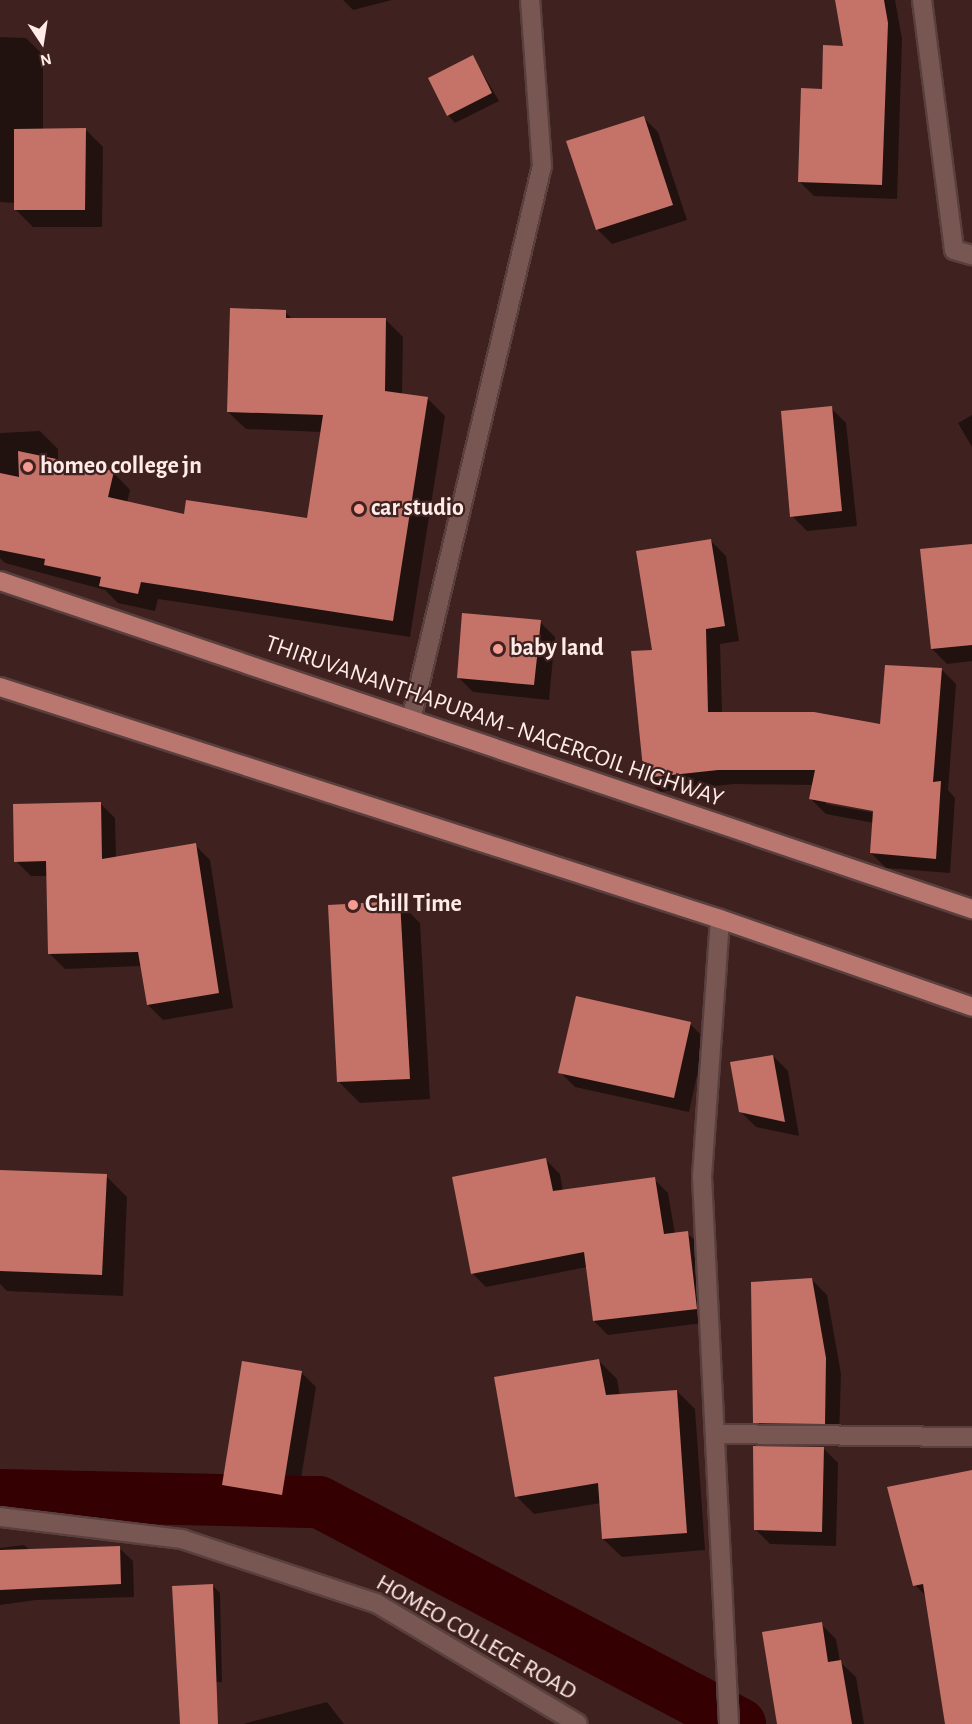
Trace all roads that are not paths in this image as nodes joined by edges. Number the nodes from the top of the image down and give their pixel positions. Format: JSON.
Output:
{"nodes":[{"id":1,"x":530,"y":0,"type":"edge"},
{"id":2,"x":922,"y":0,"type":"edge"},
{"id":3,"x":972,"y":255,"type":"edge"},
{"id":4,"x":0,"y":581,"type":"edge"},
{"id":5,"x":0,"y":687,"type":"edge"},
{"id":6,"x":411,"y":720,"type":"junction"},
{"id":7,"x":972,"y":909,"type":"edge"},
{"id":8,"x":720,"y":919,"type":"junction"},
{"id":9,"x":972,"y":1007,"type":"edge"},
{"id":10,"x":716,"y":1434,"type":"junction"},
{"id":11,"x":972,"y":1437,"type":"edge"},
{"id":12,"x":0,"y":1517,"type":"edge"},
{"id":13,"x":578,"y":1724,"type":"edge"},
{"id":14,"x":729,"y":1724,"type":"edge"}],
"edges":[{"from":1,"to":6,"type":"street"},
{"from":2,"to":3,"type":"street"},
{"from":4,"to":6,"type":"main road","name":"THIRUVANANTHAPURAM - NAGERCOIL HIGHWAY"},
{"from":5,"to":8,"type":"main road"},
{"from":6,"to":7,"type":"main road","name":"THIRUVANANTHAPURAM - NAGERCOIL HIGHWAY"},
{"from":8,"to":9,"type":"main road"},
{"from":8,"to":10,"type":"street"},
{"from":10,"to":11,"type":"street"},
{"from":10,"to":14,"type":"street"},
{"from":12,"to":13,"type":"street","name":"HOMEO COLLEGE ROAD"}]}
